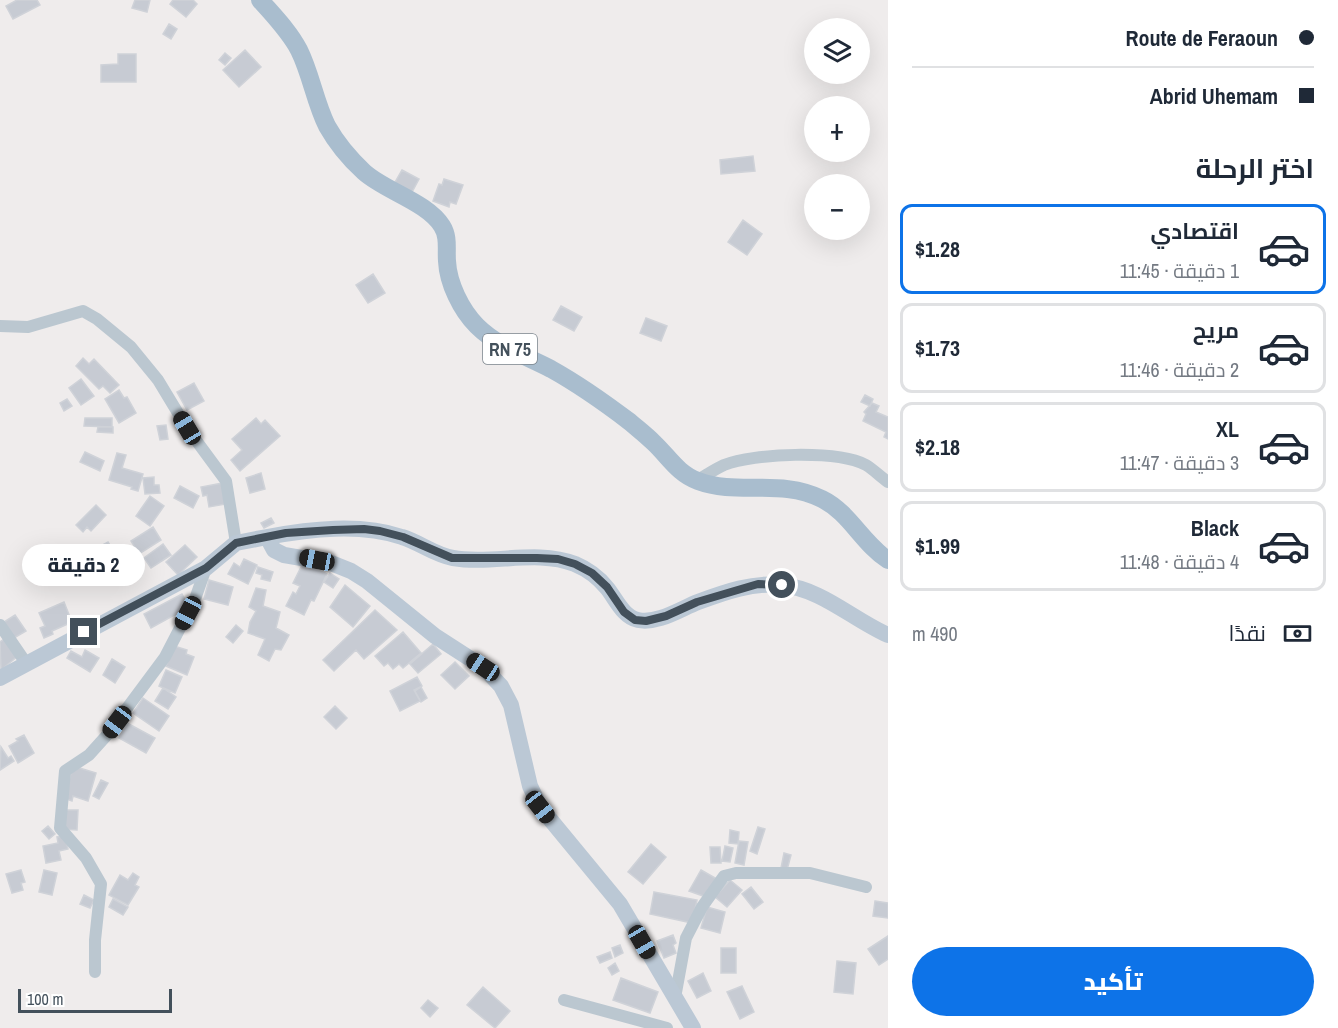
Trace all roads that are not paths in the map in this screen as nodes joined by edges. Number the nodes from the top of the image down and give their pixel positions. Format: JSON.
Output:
{"nodes":[{"id":1,"x":260,"y":0,"type":"edge"},
{"id":2,"x":0,"y":326,"type":"edge"},
{"id":3,"x":696,"y":481,"type":"junction"},
{"id":4,"x":888,"y":482,"type":"edge"},
{"id":5,"x":267,"y":537,"type":"junction"},
{"id":6,"x":236,"y":543,"type":"junction"},
{"id":7,"x":888,"y":560,"type":"edge"},
{"id":8,"x":206,"y":568,"type":"junction"},
{"id":9,"x":0,"y":625,"type":"edge"},
{"id":10,"x":888,"y":635,"type":"edge"},
{"id":11,"x":26,"y":663,"type":"junction"},
{"id":12,"x":0,"y":678,"type":"edge"},
{"id":13,"x":866,"y":887,"type":"dead end"},
{"id":14,"x":95,"y":972,"type":"dead end"},
{"id":15,"x":675,"y":998,"type":"junction"},
{"id":16,"x":564,"y":1000,"type":"dead end"},
{"id":17,"x":667,"y":1028,"type":"edge"},
{"id":18,"x":693,"y":1028,"type":"edge"}],
"edges":[{"from":1,"to":3,"type":"main road","number":"RN 75"},
{"from":2,"to":6,"type":"street"},
{"from":3,"to":4,"type":"street"},
{"from":3,"to":7,"type":"main road","number":"RN 75"},
{"from":5,"to":6,"type":"main road"},
{"from":5,"to":10,"type":"main road"},
{"from":5,"to":15,"type":"main road"},
{"from":6,"to":8,"type":"main road"},
{"from":8,"to":11,"type":"main road"},
{"from":8,"to":14,"type":"street"},
{"from":9,"to":11,"type":"street"},
{"from":11,"to":12,"type":"main road"},
{"from":13,"to":15,"type":"street"},
{"from":15,"to":18,"type":"main road"},
{"from":16,"to":17,"type":"street"}]}
